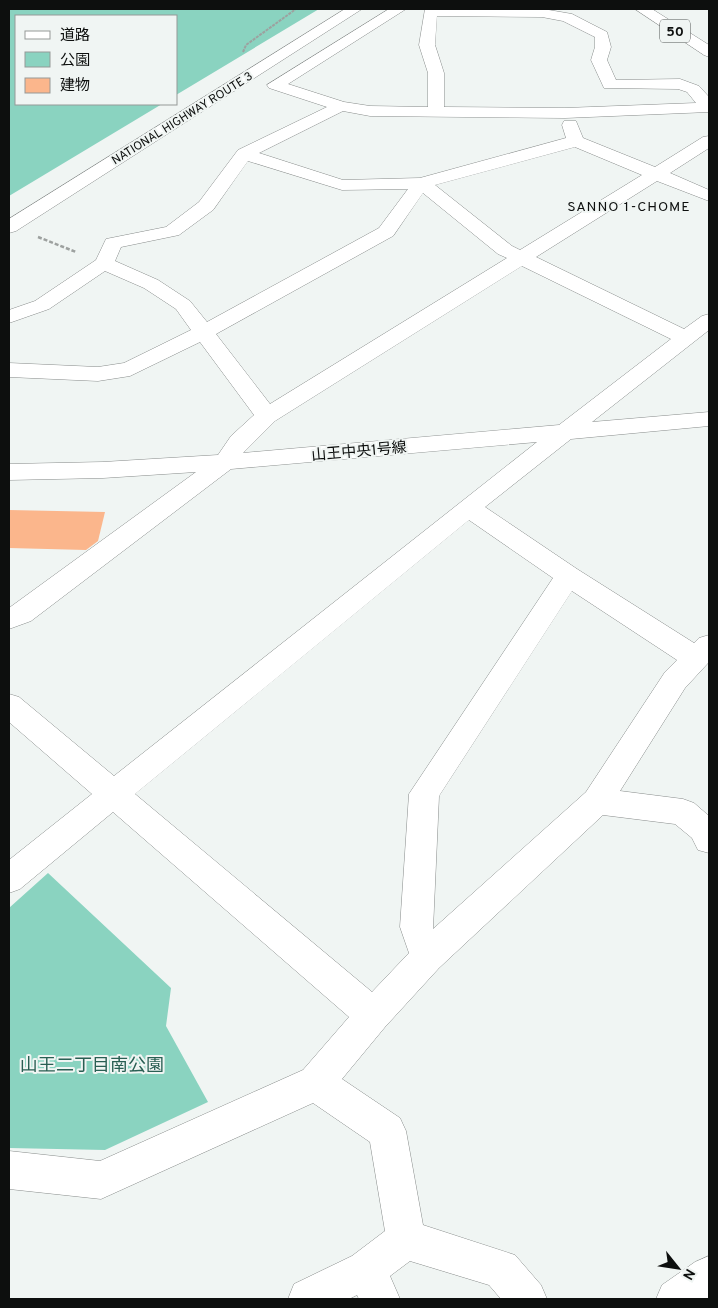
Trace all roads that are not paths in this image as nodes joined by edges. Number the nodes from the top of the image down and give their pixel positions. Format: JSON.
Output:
{"nodes":[{"id":1,"x":333,"y":9,"type":"edge"},
{"id":2,"x":355,"y":9,"type":"edge"},
{"id":3,"x":642,"y":9,"type":"edge"},
{"id":4,"x":393,"y":12,"type":"edge"},
{"id":5,"x":430,"y":12,"type":"junction"},
{"id":6,"x":709,"y":52,"type":"edge"},
{"id":7,"x":341,"y":106,"type":"junction"},
{"id":8,"x":709,"y":107,"type":"edge"},
{"id":9,"x":436,"y":112,"type":"junction"},
{"id":10,"x":565,"y":113,"type":"junction"},
{"id":11,"x":576,"y":141,"type":"junction"},
{"id":12,"x":709,"y":141,"type":"edge"},
{"id":13,"x":244,"y":154,"type":"junction"},
{"id":14,"x":656,"y":174,"type":"junction"},
{"id":15,"x":421,"y":183,"type":"junction"},
{"id":16,"x":709,"y":196,"type":"edge"},
{"id":17,"x":9,"y":210,"type":"edge"},
{"id":18,"x":9,"y":227,"type":"edge"},
{"id":19,"x":522,"y":258,"type":"junction"},
{"id":20,"x":104,"y":263,"type":"junction"},
{"id":21,"x":9,"y":317,"type":"edge"},
{"id":22,"x":709,"y":320,"type":"edge"},
{"id":23,"x":204,"y":332,"type":"junction"},
{"id":24,"x":686,"y":338,"type":"junction"},
{"id":25,"x":9,"y":370,"type":"edge"},
{"id":26,"x":267,"y":416,"type":"junction"},
{"id":27,"x":709,"y":420,"type":"edge"},
{"id":28,"x":560,"y":434,"type":"junction"},
{"id":29,"x":225,"y":462,"type":"junction"},
{"id":30,"x":9,"y":472,"type":"edge"},
{"id":31,"x":468,"y":507,"type":"junction"},
{"id":32,"x":568,"y":576,"type":"junction"},
{"id":33,"x":9,"y":619,"type":"edge"},
{"id":34,"x":702,"y":651,"type":"edge"},
{"id":35,"x":9,"y":705,"type":"edge"},
{"id":36,"x":112,"y":794,"type":"junction"},
{"id":37,"x":597,"y":801,"type":"junction"},
{"id":38,"x":709,"y":840,"type":"edge"},
{"id":39,"x":9,"y":879,"type":"edge"},
{"id":40,"x":427,"y":957,"type":"junction"},
{"id":41,"x":373,"y":1015,"type":"junction"},
{"id":42,"x":316,"y":1083,"type":"junction"},
{"id":43,"x":9,"y":1170,"type":"edge"},
{"id":44,"x":406,"y":1240,"type":"junction"},
{"id":45,"x":709,"y":1276,"type":"edge"},
{"id":46,"x":373,"y":1284,"type":"edge"},
{"id":47,"x":308,"y":1298,"type":"edge"},
{"id":48,"x":527,"y":1299,"type":"edge"},
{"id":49,"x":676,"y":1299,"type":"edge"}],
"edges":[{"from":1,"to":17,"type":"main road","name":"NATIONAL HIGHWAY ROUTE 3"},
{"from":2,"to":18,"type":"main road","name":"NATIONAL HIGHWAY ROUTE 3"},
{"from":3,"to":6,"type":"main road","number":"50"},
{"from":4,"to":5,"type":"main road"},
{"from":4,"to":7,"type":"main road"},
{"from":5,"to":8,"type":"main road"},
{"from":5,"to":9,"type":"main road"},
{"from":7,"to":9,"type":"main road"},
{"from":7,"to":13,"type":"main road"},
{"from":8,"to":10,"type":"main road"},
{"from":9,"to":10,"type":"main road"},
{"from":10,"to":11,"type":"main road"},
{"from":11,"to":14,"type":"main road"},
{"from":11,"to":15,"type":"main road"},
{"from":12,"to":14,"type":"main road"},
{"from":13,"to":15,"type":"main road"},
{"from":13,"to":20,"type":"main road"},
{"from":14,"to":16,"type":"main road"},
{"from":14,"to":19,"type":"main road"},
{"from":15,"to":19,"type":"main road"},
{"from":15,"to":23,"type":"main road"},
{"from":19,"to":24,"type":"main road"},
{"from":19,"to":26,"type":"main road"},
{"from":20,"to":21,"type":"main road"},
{"from":20,"to":23,"type":"main road"},
{"from":22,"to":24,"type":"main road"},
{"from":23,"to":25,"type":"main road"},
{"from":23,"to":26,"type":"main road"},
{"from":24,"to":28,"type":"main road"},
{"from":26,"to":29,"type":"main road"},
{"from":27,"to":28,"type":"main road","name":"山王中央1号線"},
{"from":28,"to":29,"type":"main road","name":"山王中央1号線"},
{"from":28,"to":31,"type":"main road"},
{"from":29,"to":30,"type":"main road","name":"山王中央1号線"},
{"from":29,"to":33,"type":"main road"},
{"from":31,"to":32,"type":"main road"},
{"from":31,"to":36,"type":"main road"},
{"from":32,"to":34,"type":"main road"},
{"from":32,"to":40,"type":"main road"},
{"from":34,"to":37,"type":"main road"},
{"from":35,"to":36,"type":"main road"},
{"from":36,"to":39,"type":"main road"},
{"from":36,"to":41,"type":"main road"},
{"from":37,"to":38,"type":"main road"},
{"from":37,"to":40,"type":"main road"},
{"from":40,"to":41,"type":"main road"},
{"from":41,"to":42,"type":"main road"},
{"from":42,"to":43,"type":"main road"},
{"from":42,"to":44,"type":"main road"},
{"from":44,"to":46,"type":"main road"},
{"from":44,"to":48,"type":"main road"},
{"from":45,"to":49,"type":"main road"},
{"from":46,"to":47,"type":"main road"}]}
